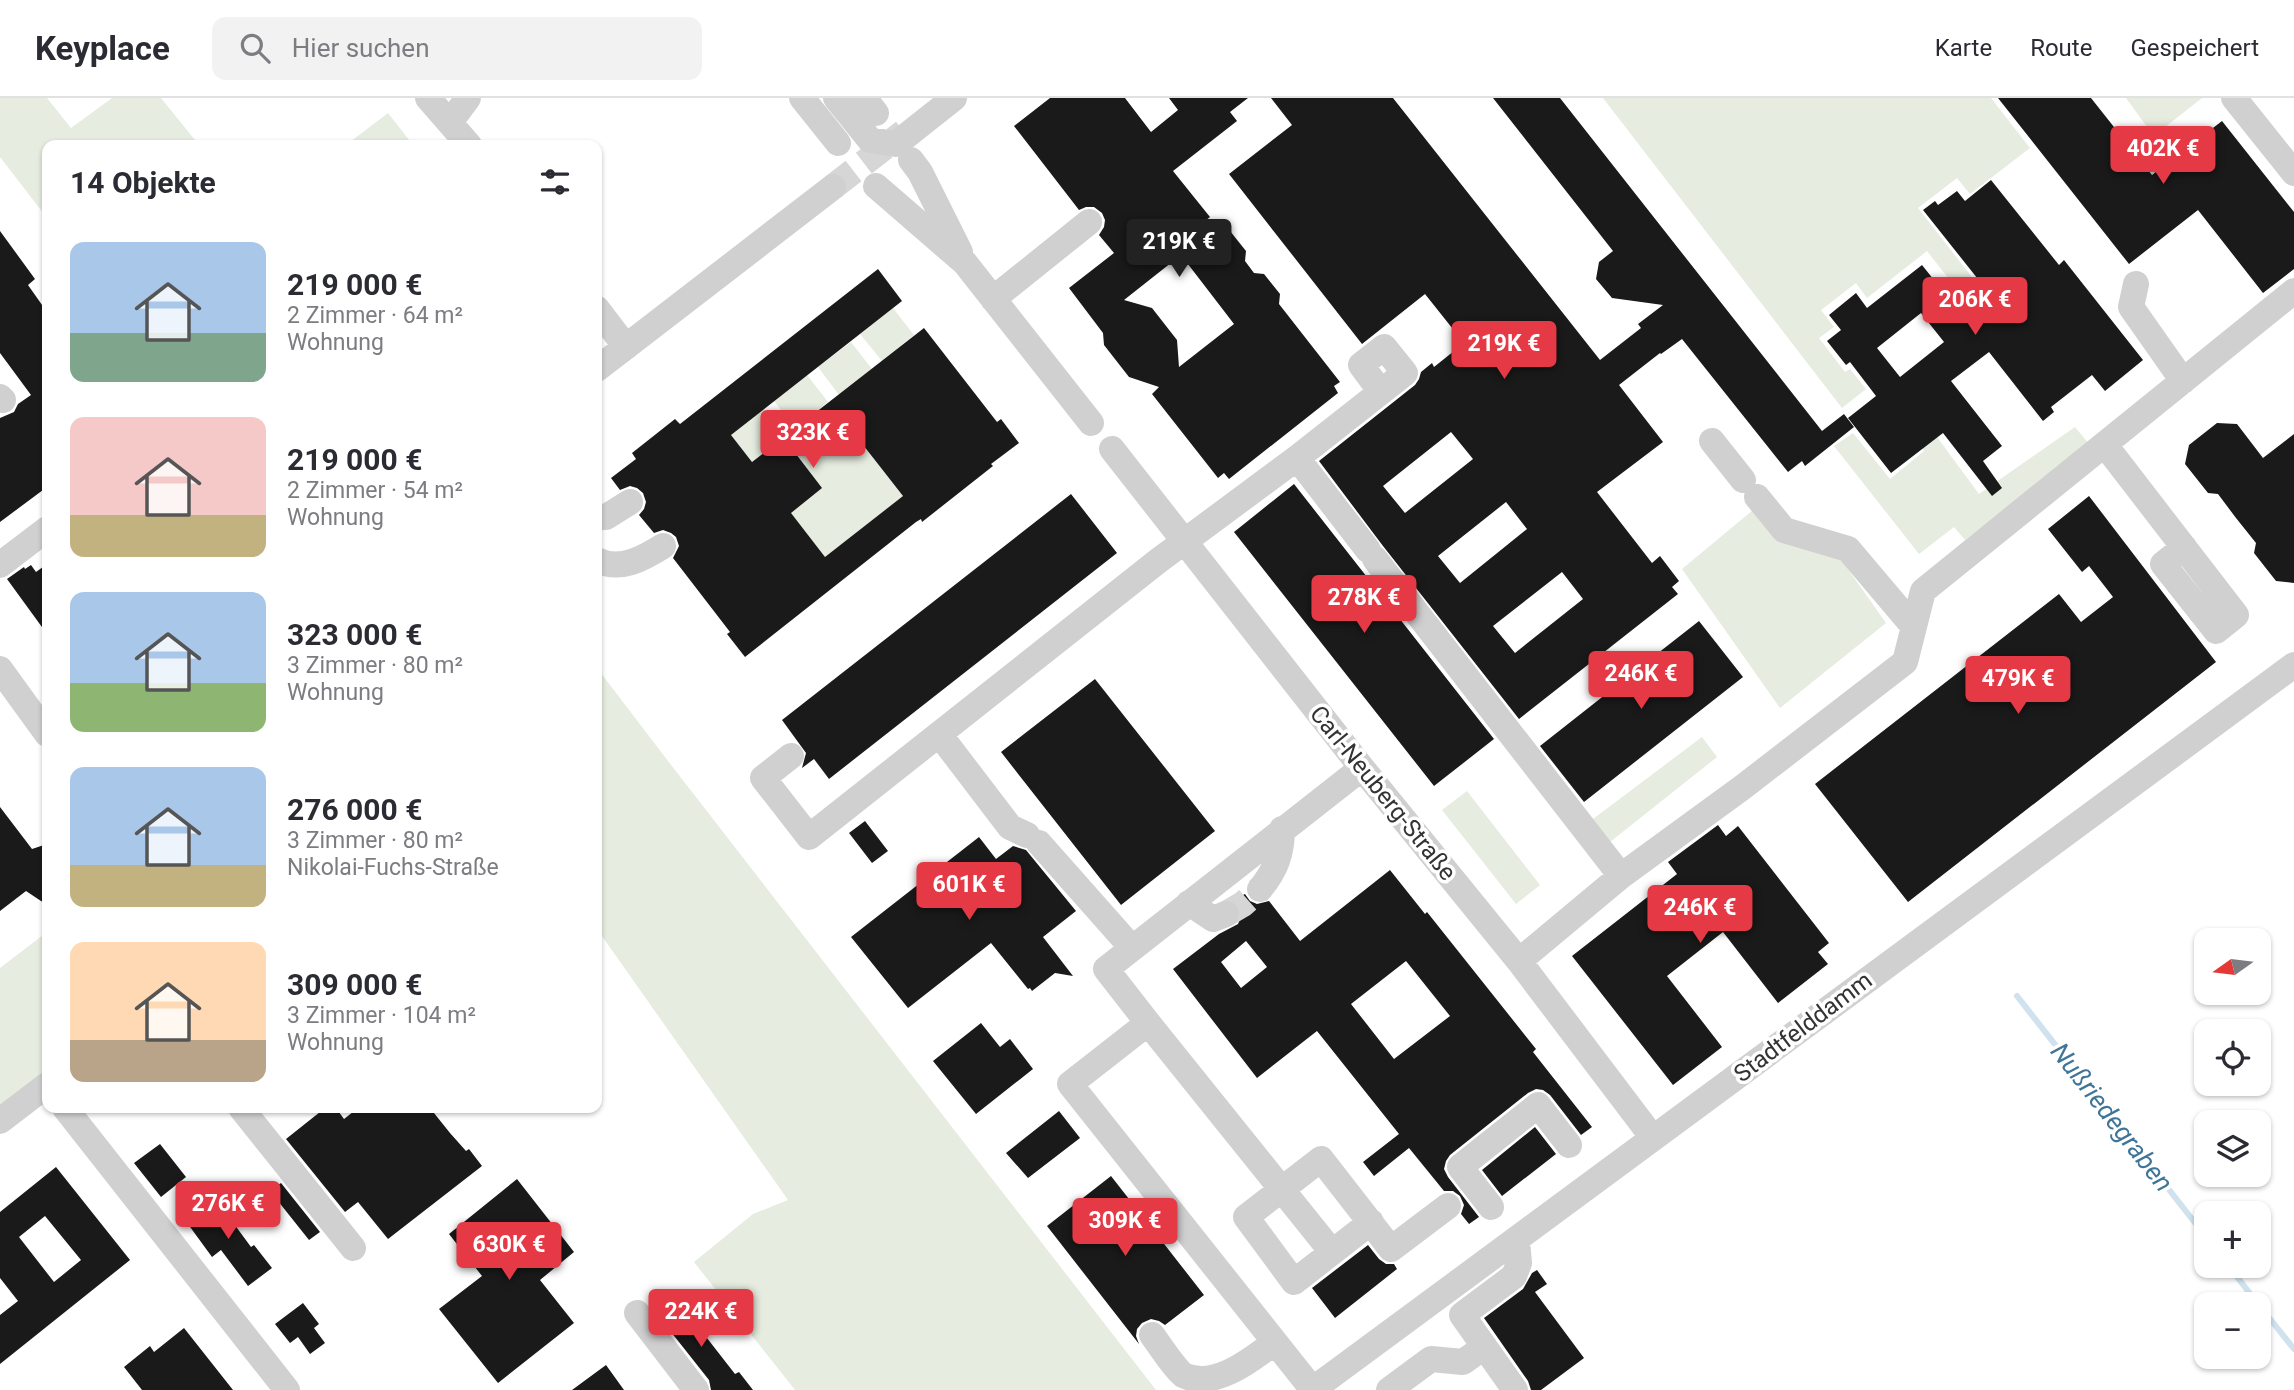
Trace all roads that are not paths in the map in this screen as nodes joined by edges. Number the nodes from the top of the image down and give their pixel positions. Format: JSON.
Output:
{"nodes":[{"id":1,"x":428,"y":98,"type":"edge"},
{"id":2,"x":468,"y":98,"type":"edge"},
{"id":3,"x":803,"y":98,"type":"edge"},
{"id":4,"x":836,"y":98,"type":"edge"},
{"id":5,"x":920,"y":98,"type":"edge"},
{"id":6,"x":954,"y":98,"type":"edge"},
{"id":7,"x":2234,"y":98,"type":"edge"},
{"id":8,"x":451,"y":121,"type":"junction"},
{"id":9,"x":465,"y":140,"type":"edge"},
{"id":10,"x":838,"y":143,"type":"dead end"},
{"id":11,"x":910,"y":147,"type":"junction"},
{"id":12,"x":2294,"y":173,"type":"edge"},
{"id":13,"x":876,"y":186,"type":"dead end"},
{"id":14,"x":834,"y":187,"type":"tunnel mouth"},
{"id":15,"x":1088,"y":222,"type":"dead end"},
{"id":16,"x":965,"y":263,"type":"junction"},
{"id":17,"x":2136,"y":284,"type":"dead end"},
{"id":18,"x":2294,"y":291,"type":"edge"},
{"id":19,"x":993,"y":299,"type":"junction"},
{"id":20,"x":602,"y":316,"type":"edge"},
{"id":21,"x":626,"y":347,"type":"junction"},
{"id":22,"x":602,"y":365,"type":"edge"},
{"id":23,"x":2183,"y":381,"type":"junction"},
{"id":24,"x":1381,"y":391,"type":"dead end"},
{"id":25,"x":1091,"y":423,"type":"dead end"},
{"id":26,"x":1712,"y":441,"type":"dead end"},
{"id":27,"x":2105,"y":444,"type":"junction"},
{"id":28,"x":1112,"y":449,"type":"dead end"},
{"id":29,"x":1297,"y":458,"type":"junction"},
{"id":30,"x":629,"y":502,"type":"dead end"},
{"id":31,"x":602,"y":517,"type":"edge"},
{"id":32,"x":42,"y":534,"type":"edge"},
{"id":33,"x":1184,"y":541,"type":"junction"},
{"id":34,"x":663,"y":546,"type":"dead end"},
{"id":35,"x":2184,"y":547,"type":"dead end"},
{"id":36,"x":602,"y":563,"type":"edge"},
{"id":37,"x":0,"y":565,"type":"edge"},
{"id":38,"x":1914,"y":627,"type":"junction"},
{"id":39,"x":2294,"y":665,"type":"edge"},
{"id":40,"x":0,"y":669,"type":"edge"},
{"id":41,"x":42,"y":727,"type":"edge"},
{"id":42,"x":939,"y":734,"type":"junction"},
{"id":43,"x":791,"y":756,"type":"dead end"},
{"id":44,"x":1362,"y":768,"type":"junction"},
{"id":45,"x":1282,"y":829,"type":"junction"},
{"id":46,"x":1620,"y":876,"type":"junction"},
{"id":47,"x":1260,"y":889,"type":"tunnel mouth"},
{"id":48,"x":1189,"y":903,"type":"junction"},
{"id":49,"x":1226,"y":914,"type":"dead end"},
{"id":50,"x":1132,"y":948,"type":"junction"},
{"id":51,"x":1519,"y":961,"type":"junction"},
{"id":52,"x":1148,"y":1023,"type":"junction"},
{"id":53,"x":42,"y":1089,"type":"edge"},
{"id":54,"x":69,"y":1113,"type":"edge"},
{"id":55,"x":245,"y":1113,"type":"edge"},
{"id":56,"x":0,"y":1121,"type":"edge"},
{"id":57,"x":1653,"y":1138,"type":"junction"},
{"id":58,"x":1569,"y":1145,"type":"dead end"},
{"id":59,"x":1282,"y":1190,"type":"junction"},
{"id":60,"x":1448,"y":1206,"type":"dead end"},
{"id":61,"x":1491,"y":1207,"type":"dead end"},
{"id":62,"x":1371,"y":1222,"type":"junction"},
{"id":63,"x":1517,"y":1241,"type":"junction"},
{"id":64,"x":353,"y":1248,"type":"dead end"},
{"id":65,"x":1332,"y":1252,"type":"junction"},
{"id":66,"x":637,"y":1313,"type":"dead end"},
{"id":67,"x":1152,"y":1335,"type":"dead end"},
{"id":68,"x":1275,"y":1342,"type":"junction"},
{"id":69,"x":1484,"y":1347,"type":"junction"},
{"id":70,"x":287,"y":1390,"type":"edge"},
{"id":71,"x":696,"y":1390,"type":"edge"},
{"id":72,"x":1312,"y":1390,"type":"edge"},
{"id":73,"x":1389,"y":1390,"type":"edge"},
{"id":74,"x":1515,"y":1390,"type":"edge"}],
"edges":[{"from":1,"to":8,"type":"street"},
{"from":2,"to":8,"type":"street"},
{"from":3,"to":10,"type":"street"},
{"from":4,"to":11,"type":"street"},
{"from":5,"to":11,"type":"street"},
{"from":6,"to":11,"type":"street"},
{"from":7,"to":12,"type":"street"},
{"from":8,"to":9,"type":"street"},
{"from":11,"to":16,"type":"street"},
{"from":13,"to":16,"type":"street"},
{"from":14,"to":21,"type":"street"},
{"from":15,"to":19,"type":"street"},
{"from":16,"to":19,"type":"street"},
{"from":17,"to":23,"type":"street"},
{"from":18,"to":23,"type":"street"},
{"from":19,"to":25,"type":"street"},
{"from":20,"to":21,"type":"street"},
{"from":21,"to":22,"type":"street"},
{"from":23,"to":27,"type":"street"},
{"from":24,"to":29,"type":"street"},
{"from":26,"to":38,"type":"street"},
{"from":27,"to":35,"type":"street"},
{"from":27,"to":38,"type":"street"},
{"from":28,"to":33,"type":"street","name":"Carl-Neuberg-Straße"},
{"from":29,"to":33,"type":"street"},
{"from":29,"to":46,"type":"street"},
{"from":30,"to":31,"type":"street"},
{"from":32,"to":37,"type":"street"},
{"from":33,"to":42,"type":"street"},
{"from":33,"to":44,"type":"street","name":"Carl-Neuberg-Straße"},
{"from":34,"to":36,"type":"street"},
{"from":38,"to":46,"type":"street"},
{"from":39,"to":57,"type":"street","name":"Stadtfelddamm"},
{"from":40,"to":41,"type":"street"},
{"from":42,"to":43,"type":"street"},
{"from":42,"to":50,"type":"street"},
{"from":44,"to":45,"type":"street"},
{"from":44,"to":51,"type":"street","name":"Carl-Neuberg-Straße"},
{"from":45,"to":47,"type":"street"},
{"from":45,"to":48,"type":"street"},
{"from":46,"to":51,"type":"street"},
{"from":48,"to":49,"type":"street"},
{"from":48,"to":50,"type":"street"},
{"from":50,"to":52,"type":"street"},
{"from":51,"to":57,"type":"street","name":"Carl-Neuberg-Straße"},
{"from":52,"to":59,"type":"street"},
{"from":52,"to":68,"type":"street"},
{"from":53,"to":56,"type":"street"},
{"from":54,"to":70,"type":"street"},
{"from":55,"to":64,"type":"street"},
{"from":57,"to":63,"type":"street","name":"Stadtfelddamm"},
{"from":58,"to":61,"type":"street"},
{"from":59,"to":62,"type":"street"},
{"from":59,"to":65,"type":"street"},
{"from":59,"to":65,"type":"street"},
{"from":60,"to":62,"type":"street"},
{"from":62,"to":65,"type":"street"},
{"from":63,"to":69,"type":"street"},
{"from":63,"to":72,"type":"street","name":"Stadtfelddamm"},
{"from":66,"to":71,"type":"street"},
{"from":67,"to":68,"type":"street"},
{"from":68,"to":72,"type":"street"},
{"from":69,"to":73,"type":"street"},
{"from":69,"to":74,"type":"street"}]}
